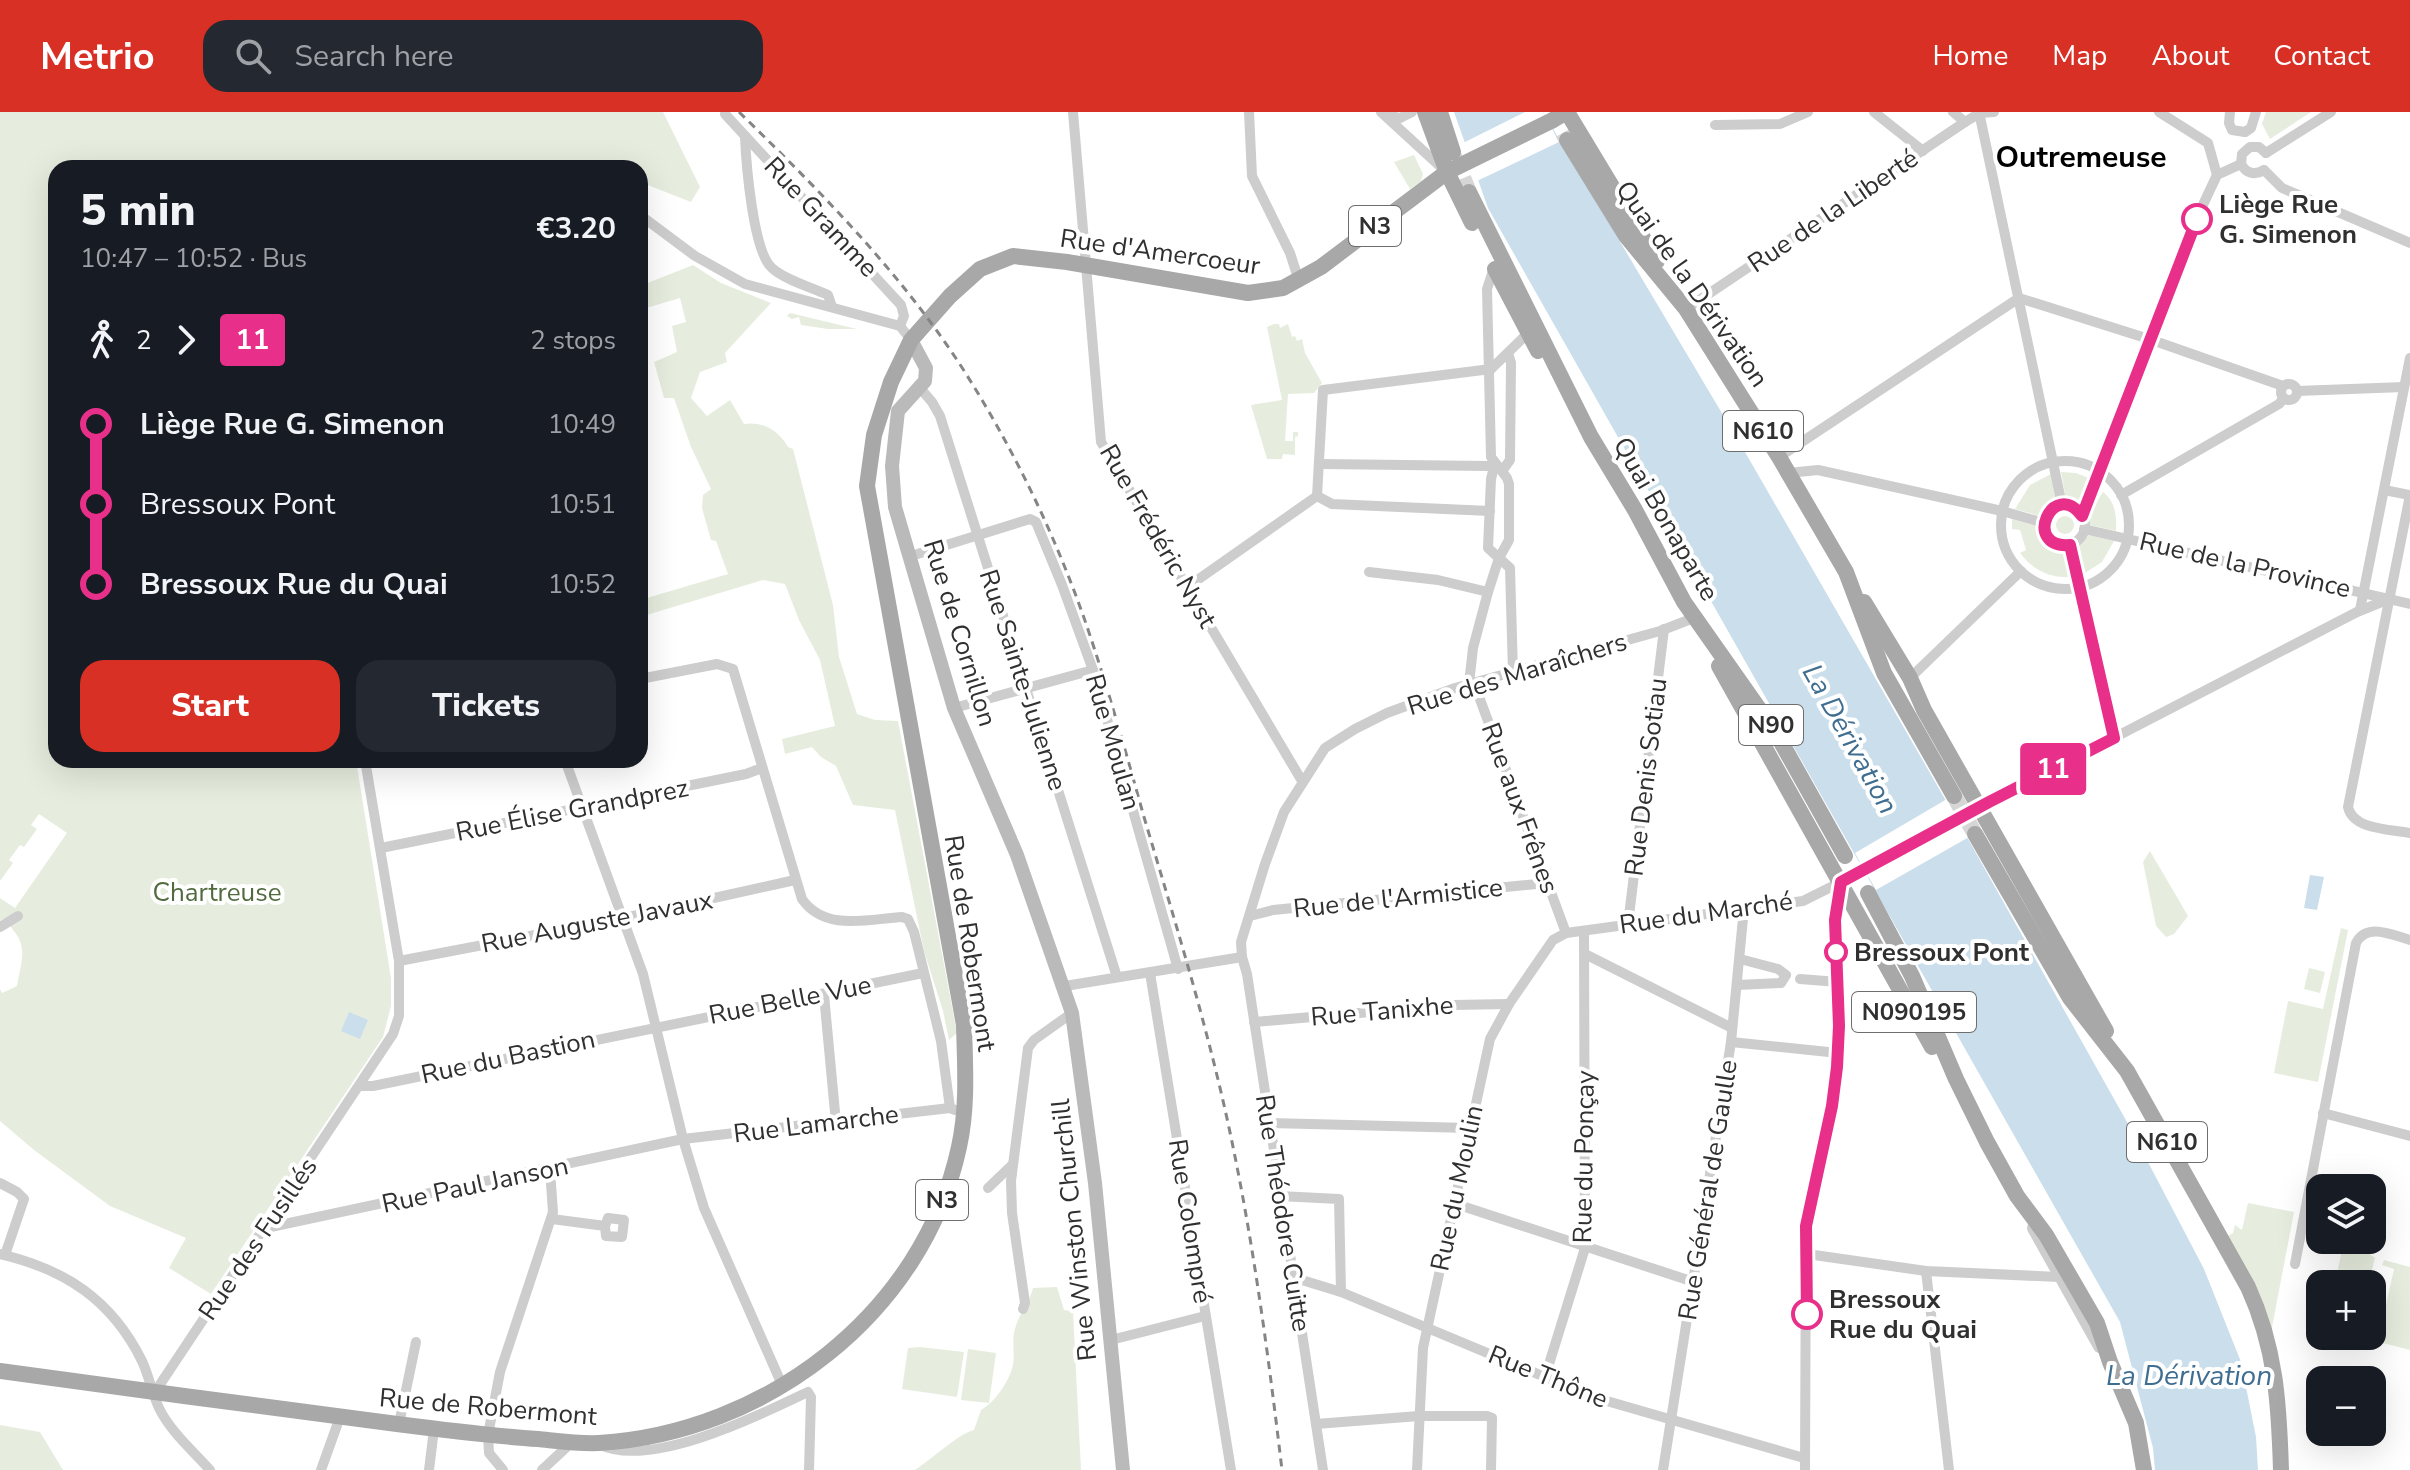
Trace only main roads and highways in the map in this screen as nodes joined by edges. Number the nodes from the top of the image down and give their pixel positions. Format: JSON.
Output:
{"nodes":[{"id":1,"x":1425,"y":112,"type":"edge"},
{"id":2,"x":1440,"y":112,"type":"edge"},
{"id":3,"x":1559,"y":116,"type":"edge"},
{"id":4,"x":1567,"y":140,"type":"tunnel mouth"},
{"id":5,"x":1453,"y":152,"type":"tunnel mouth"},
{"id":6,"x":1447,"y":172,"type":"junction"},
{"id":7,"x":1469,"y":192,"type":"tunnel mouth"},
{"id":8,"x":1675,"y":294,"type":"junction"},
{"id":9,"x":911,"y":340,"type":"junction"},
{"id":10,"x":1591,"y":437,"type":"junction"},
{"id":11,"x":1846,"y":572,"type":"junction"},
{"id":12,"x":1684,"y":602,"type":"junction"},
{"id":13,"x":1954,"y":796,"type":"tunnel mouth"},
{"id":14,"x":1975,"y":834,"type":"tunnel mouth"},
{"id":15,"x":1845,"y":856,"type":"dead end"},
{"id":16,"x":1868,"y":893,"type":"dead end"},
{"id":17,"x":1065,"y":986,"type":"joint"},
{"id":18,"x":2127,"y":1071,"type":"junction"},
{"id":19,"x":1987,"y":1142,"type":"junction"},
{"id":20,"x":0,"y":1371,"type":"edge"},
{"id":21,"x":1123,"y":1470,"type":"edge"},
{"id":22,"x":2144,"y":1470,"type":"edge"},
{"id":23,"x":2281,"y":1470,"type":"edge"}],
"edges":[{"from":1,"to":6,"type":"main road"},
{"from":2,"to":5,"type":"main road"},
{"from":3,"to":6,"type":"main road","number":"N3"},
{"from":3,"to":8,"type":"main road","number":"N610"},
{"from":4,"to":8,"type":"main road","name":"Quai de la Dérivation","number":"N610"},
{"from":6,"to":9,"type":"main road","name":"Rue d'Amercoeur","number":"N3"},
{"from":6,"to":10,"type":"main road"},
{"from":7,"to":10,"type":"main road","name":"Quai Bonaparte","number":"N90"},
{"from":8,"to":11,"type":"main road","name":"Quai de la Dérivation","number":"N610"},
{"from":9,"to":17,"type":"main road","name":"Rue de Cornillon"},
{"from":9,"to":20,"type":"main road","name":"Rue de Robermont","number":"N3"},
{"from":10,"to":12,"type":"main road","name":"Quai Bonaparte","number":"N90"},
{"from":11,"to":13,"type":"main road","name":"Quai de la Dérivation","number":"N610"},
{"from":11,"to":18,"type":"main road","number":"N610"},
{"from":12,"to":15,"type":"main road","name":"Quai Bonaparte","number":"N90"},
{"from":12,"to":19,"type":"main road","number":"N090195"},
{"from":14,"to":18,"type":"main road","number":"N610"},
{"from":16,"to":19,"type":"main road"},
{"from":17,"to":21,"type":"main road","name":"Rue Winston Churchill"},
{"from":18,"to":23,"type":"main road","number":"N610"},
{"from":19,"to":22,"type":"main road"}]}
